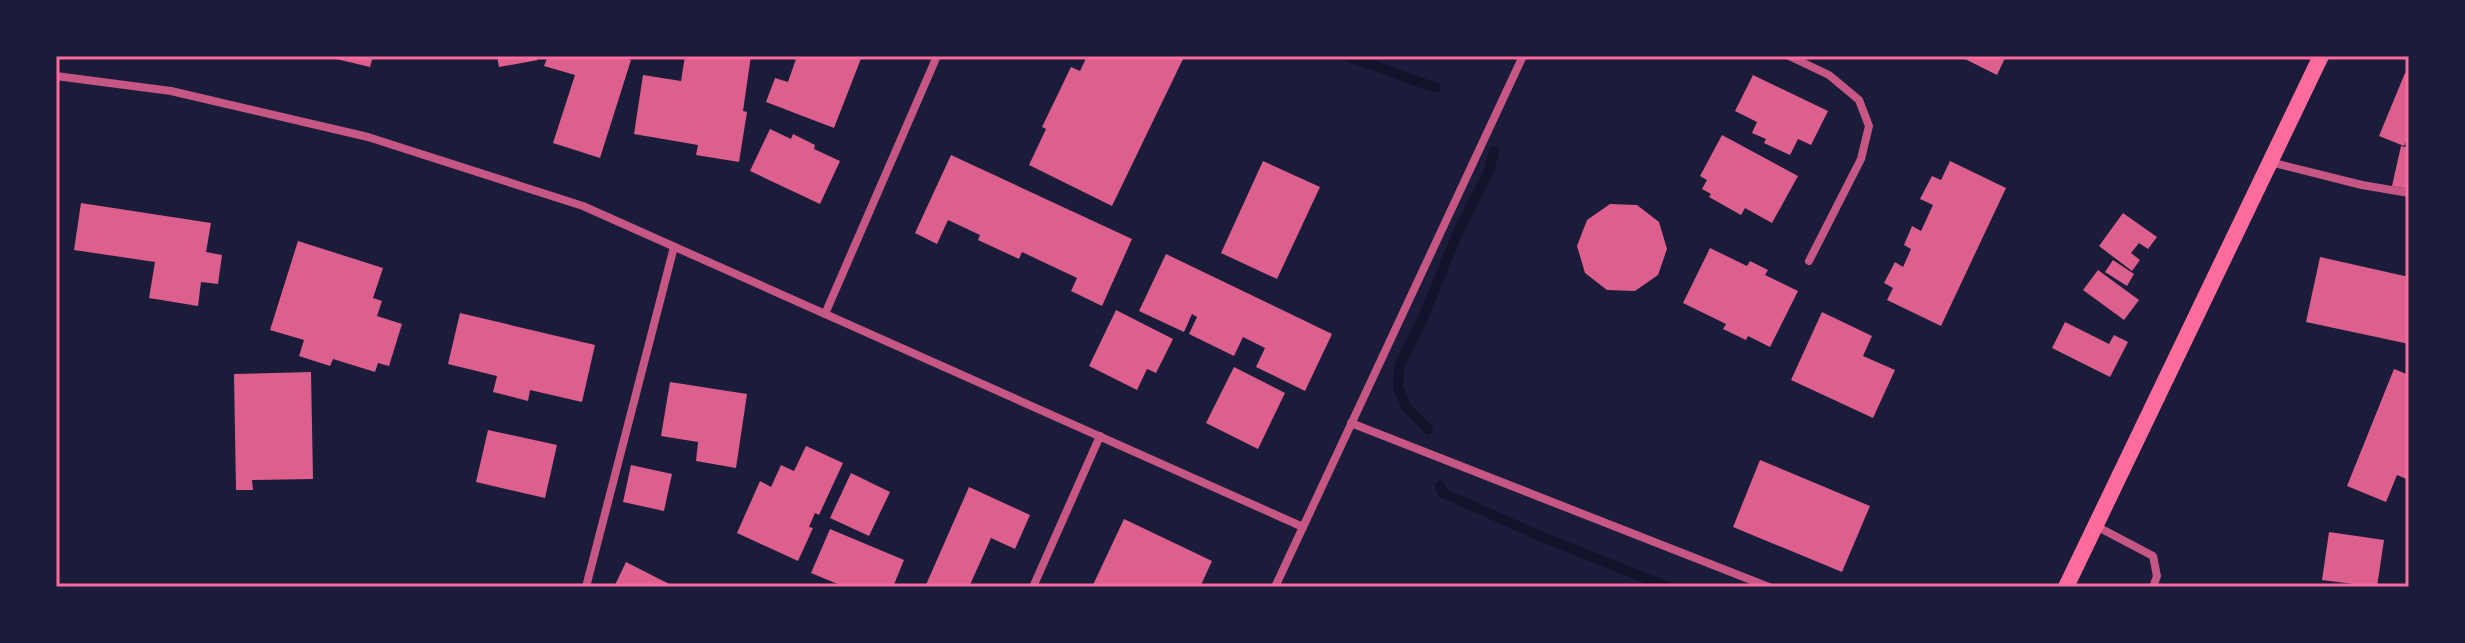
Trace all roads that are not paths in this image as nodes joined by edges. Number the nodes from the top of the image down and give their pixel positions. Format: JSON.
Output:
{"nodes":[{"id":1,"x":937,"y":56,"type":"edge"},
{"id":2,"x":1523,"y":56,"type":"edge"},
{"id":3,"x":1789,"y":56,"type":"edge"},
{"id":4,"x":2317,"y":57,"type":"edge"},
{"id":5,"x":56,"y":76,"type":"edge"},
{"id":6,"x":2270,"y":162,"type":"junction"},
{"id":7,"x":2409,"y":193,"type":"edge"},
{"id":8,"x":674,"y":247,"type":"junction"},
{"id":9,"x":1809,"y":261,"type":"dead end"},
{"id":10,"x":825,"y":314,"type":"junction"},
{"id":11,"x":1351,"y":423,"type":"junction"},
{"id":12,"x":1100,"y":436,"type":"junction"},
{"id":13,"x":2096,"y":526,"type":"junction"},
{"id":14,"x":1303,"y":527,"type":"junction"},
{"id":15,"x":586,"y":587,"type":"edge"},
{"id":16,"x":1033,"y":587,"type":"edge"},
{"id":17,"x":1275,"y":587,"type":"edge"},
{"id":18,"x":1769,"y":587,"type":"edge"},
{"id":19,"x":2066,"y":587,"type":"edge"},
{"id":20,"x":2153,"y":587,"type":"edge"}],
"edges":[{"from":1,"to":10,"type":"street"},
{"from":2,"to":11,"type":"street"},
{"from":3,"to":9,"type":"street"},
{"from":4,"to":6,"type":"main road"},
{"from":5,"to":8,"type":"street"},
{"from":6,"to":7,"type":"street"},
{"from":6,"to":13,"type":"main road"},
{"from":8,"to":10,"type":"street"},
{"from":8,"to":15,"type":"street"},
{"from":10,"to":12,"type":"street"},
{"from":11,"to":14,"type":"street"},
{"from":11,"to":18,"type":"street"},
{"from":12,"to":14,"type":"street"},
{"from":12,"to":16,"type":"street"},
{"from":13,"to":19,"type":"main road"},
{"from":13,"to":20,"type":"street"},
{"from":14,"to":17,"type":"street"}]}
